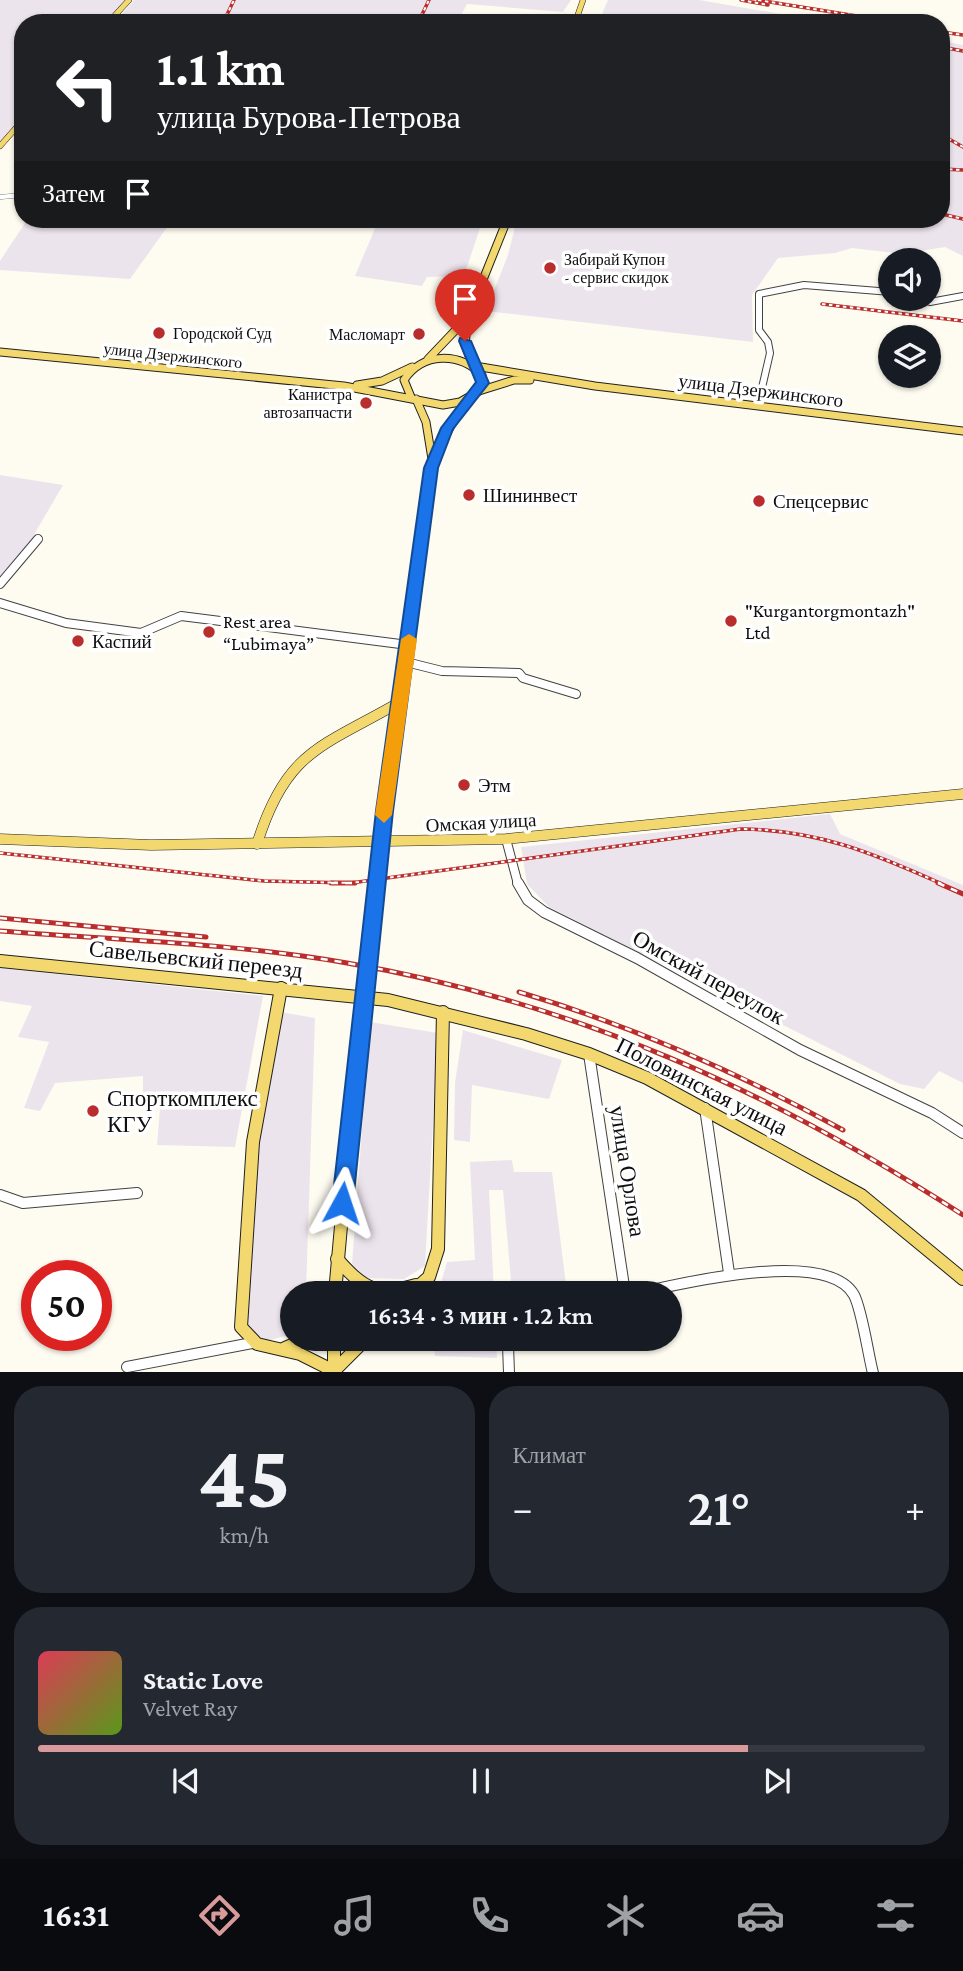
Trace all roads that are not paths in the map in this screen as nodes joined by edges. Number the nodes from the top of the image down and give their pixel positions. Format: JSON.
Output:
{"nodes":[{"id":1,"x":129,"y":0,"type":"edge"},
{"id":2,"x":116,"y":14,"type":"edge"},
{"id":3,"x":14,"y":130,"type":"edge"},
{"id":4,"x":0,"y":146,"type":"edge"},
{"id":5,"x":503,"y":228,"type":"edge"},
{"id":6,"x":878,"y":291,"type":"edge"},
{"id":7,"x":963,"y":296,"type":"edge"},
{"id":8,"x":941,"y":300,"type":"edge"},
{"id":9,"x":468,"y":317,"type":"junction"},
{"id":10,"x":0,"y":352,"type":"edge"},
{"id":11,"x":427,"y":360,"type":"junction"},
{"id":12,"x":416,"y":365,"type":"junction"},
{"id":13,"x":474,"y":366,"type":"junction"},
{"id":14,"x":555,"y":380,"type":"junction"},
{"id":15,"x":344,"y":386,"type":"junction"},
{"id":16,"x":479,"y":391,"type":"junction"},
{"id":17,"x":471,"y":397,"type":"junction"},
{"id":18,"x":414,"y":398,"type":"junction"},
{"id":19,"x":758,"y":405,"type":"junction"},
{"id":20,"x":963,"y":431,"type":"edge"},
{"id":21,"x":432,"y":463,"type":"junction"},
{"id":22,"x":38,"y":539,"type":"dead end"},
{"id":23,"x":0,"y":584,"type":"edge"},
{"id":24,"x":0,"y":603,"type":"edge"},
{"id":25,"x":408,"y":645,"type":"junction"},
{"id":26,"x":406,"y":662,"type":"junction"},
{"id":27,"x":576,"y":694,"type":"dead end"},
{"id":28,"x":400,"y":702,"type":"junction"},
{"id":29,"x":371,"y":720,"type":"junction"},
{"id":30,"x":397,"y":723,"type":"junction"},
{"id":31,"x":963,"y":794,"type":"edge"},
{"id":32,"x":0,"y":839,"type":"edge"},
{"id":33,"x":506,"y":839,"type":"junction"},
{"id":34,"x":257,"y":845,"type":"junction"},
{"id":35,"x":0,"y":961,"type":"edge"},
{"id":36,"x":281,"y":988,"type":"junction"},
{"id":37,"x":388,"y":1000,"type":"joint"},
{"id":38,"x":443,"y":1012,"type":"junction"},
{"id":39,"x":589,"y":1054,"type":"junction"},
{"id":40,"x":705,"y":1108,"type":"junction"},
{"id":41,"x":963,"y":1133,"type":"edge"},
{"id":42,"x":137,"y":1193,"type":"dead end"},
{"id":43,"x":0,"y":1195,"type":"edge"},
{"id":44,"x":337,"y":1259,"type":"junction"},
{"id":45,"x":729,"y":1273,"type":"junction"},
{"id":46,"x":963,"y":1279,"type":"edge"},
{"id":47,"x":336,"y":1281,"type":"edge"},
{"id":48,"x":357,"y":1281,"type":"edge"},
{"id":49,"x":425,"y":1281,"type":"edge"},
{"id":50,"x":623,"y":1281,"type":"edge"},
{"id":51,"x":682,"y":1283,"type":"edge"},
{"id":52,"x":252,"y":1343,"type":"junction"},
{"id":53,"x":280,"y":1349,"type":"edge"},
{"id":54,"x":291,"y":1351,"type":"edge"},
{"id":55,"x":334,"y":1351,"type":"edge"},
{"id":56,"x":354,"y":1351,"type":"edge"},
{"id":57,"x":508,"y":1351,"type":"edge"},
{"id":58,"x":127,"y":1367,"type":"dead end"},
{"id":59,"x":334,"y":1372,"type":"edge"},
{"id":60,"x":509,"y":1372,"type":"edge"},
{"id":61,"x":873,"y":1372,"type":"edge"}],
"edges":[{"from":1,"to":2,"type":"main road"},
{"from":3,"to":4,"type":"main road"},
{"from":5,"to":9,"type":"main road"},
{"from":6,"to":19,"type":"street"},
{"from":7,"to":8,"type":"street"},
{"from":9,"to":11,"type":"main road"},
{"from":9,"to":13,"type":"main road"},
{"from":10,"to":15,"type":"main road","name":"улица Дзержинского"},
{"from":11,"to":12,"type":"main road"},
{"from":11,"to":13,"type":"main road"},
{"from":12,"to":15,"type":"main road","name":"улица Дзержинского"},
{"from":12,"to":18,"type":"main road"},
{"from":13,"to":14,"type":"main road","name":"улица Дзержинского"},
{"from":13,"to":16,"type":"main road"},
{"from":14,"to":16,"type":"main road","name":"улица Дзержинского"},
{"from":14,"to":19,"type":"main road","name":"улица Дзержинского"},
{"from":15,"to":18,"type":"main road","name":"улица Дзержинского"},
{"from":16,"to":17,"type":"main road"},
{"from":17,"to":18,"type":"main road"},
{"from":17,"to":21,"type":"main road"},
{"from":18,"to":21,"type":"main road"},
{"from":19,"to":20,"type":"main road","name":"улица Дзержинского"},
{"from":21,"to":25,"type":"main road"},
{"from":22,"to":23,"type":"street"},
{"from":24,"to":25,"type":"street"},
{"from":25,"to":26,"type":"main road"},
{"from":26,"to":27,"type":"street"},
{"from":26,"to":28,"type":"main road"},
{"from":28,"to":29,"type":"main road"},
{"from":28,"to":30,"type":"main road"},
{"from":29,"to":30,"type":"main road"},
{"from":29,"to":34,"type":"main road"},
{"from":30,"to":44,"type":"main road","bridge":true},
{"from":31,"to":33,"type":"main road","name":"Омская улица"},
{"from":32,"to":34,"type":"main road","name":"Омская улица"},
{"from":33,"to":34,"type":"main road","name":"Омская улица"},
{"from":33,"to":41,"type":"street","name":"Омский переулок"},
{"from":35,"to":36,"type":"main road","name":"Савельевский переезд"},
{"from":36,"to":37,"type":"main road","name":"Савельевский переезд"},
{"from":36,"to":52,"type":"main road"},
{"from":37,"to":38,"type":"main road","name":"Половинская улица"},
{"from":38,"to":39,"type":"main road","name":"Половинская улица"},
{"from":38,"to":49,"type":"main road"},
{"from":39,"to":40,"type":"main road","name":"Половинская улица"},
{"from":39,"to":50,"type":"street","name":"улица Орлова"},
{"from":40,"to":45,"type":"street"},
{"from":40,"to":46,"type":"main road","name":"Половинская улица"},
{"from":42,"to":43,"type":"street"},
{"from":44,"to":47,"type":"main road"},
{"from":44,"to":48,"type":"main road"},
{"from":45,"to":51,"type":"street"},
{"from":45,"to":61,"type":"street"},
{"from":52,"to":53,"type":"main road"},
{"from":52,"to":58,"type":"street"},
{"from":54,"to":59,"type":"main road"},
{"from":55,"to":59,"type":"main road"},
{"from":56,"to":59,"type":"main road"},
{"from":57,"to":60,"type":"street"}]}
